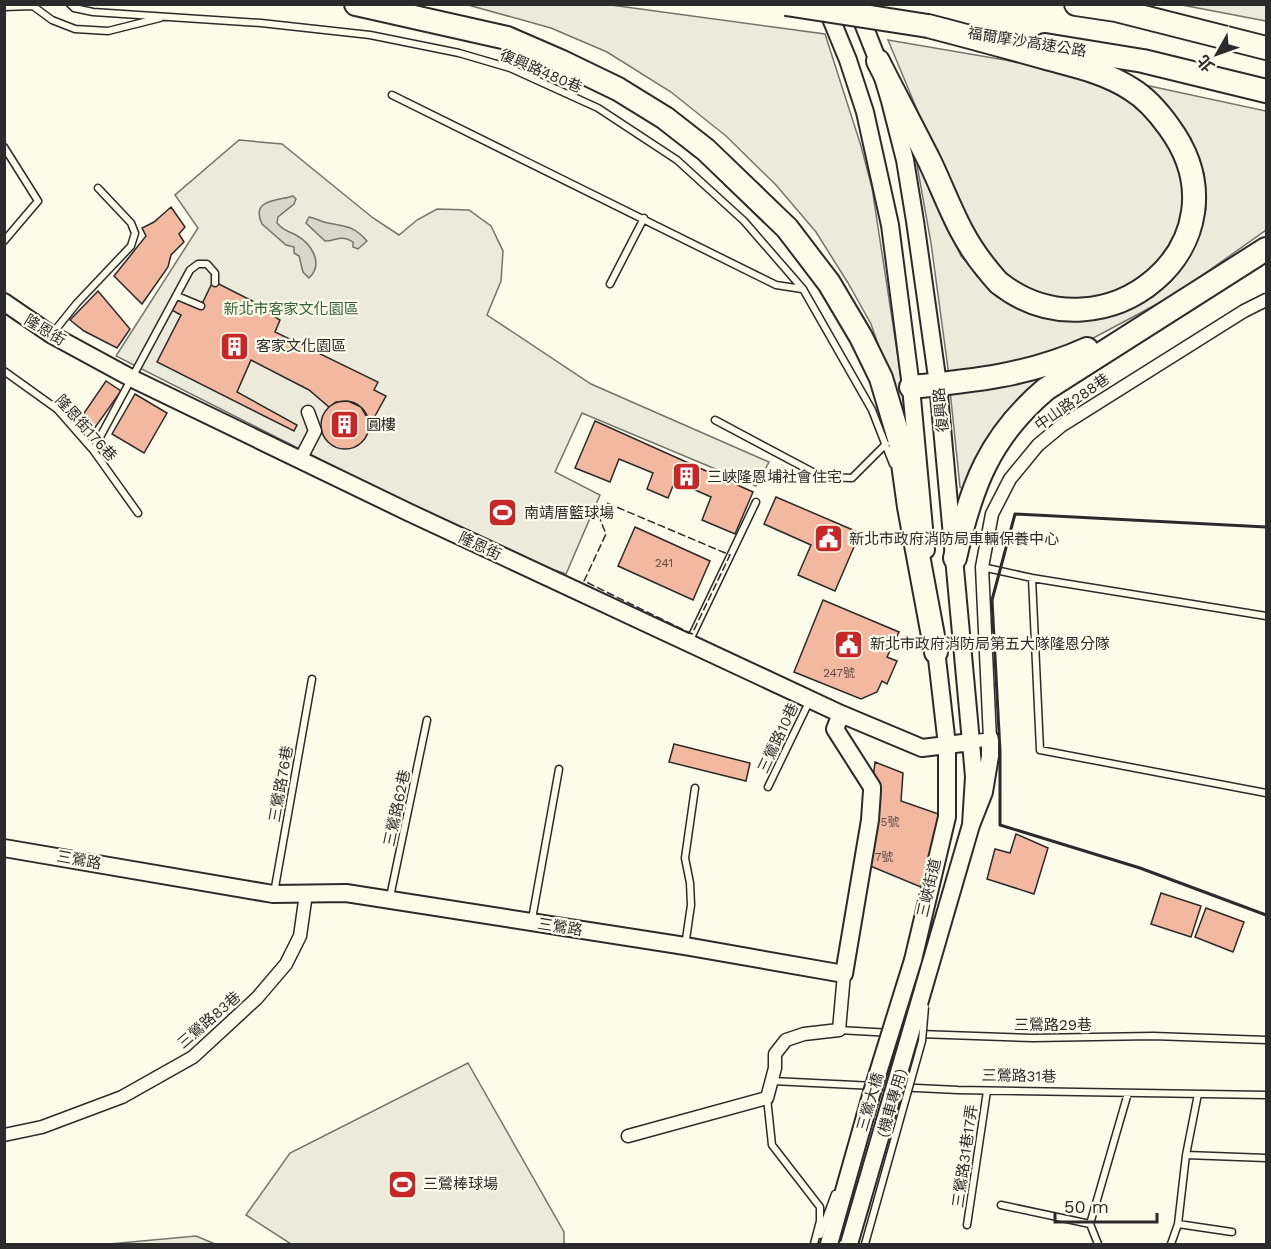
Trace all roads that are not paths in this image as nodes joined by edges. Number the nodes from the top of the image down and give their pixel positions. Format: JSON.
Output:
{"nodes":[{"id":1,"x":70,"y":4,"type":"edge"},
{"id":2,"x":356,"y":4,"type":"edge"},
{"id":3,"x":786,"y":4,"type":"edge"},
{"id":4,"x":825,"y":4,"type":"edge"},
{"id":5,"x":856,"y":4,"type":"edge"},
{"id":6,"x":1076,"y":4,"type":"edge"},
{"id":7,"x":4,"y":7,"type":"edge"},
{"id":8,"x":166,"y":17,"type":"junction"},
{"id":9,"x":928,"y":26,"type":"junction"},
{"id":10,"x":1266,"y":48,"type":"edge"},
{"id":11,"x":878,"y":61,"type":"junction"},
{"id":12,"x":1266,"y":91,"type":"edge"},
{"id":13,"x":392,"y":95,"type":"dead end"},
{"id":14,"x":4,"y":147,"type":"edge"},
{"id":15,"x":98,"y":188,"type":"dead end"},
{"id":16,"x":644,"y":218,"type":"junction"},
{"id":17,"x":4,"y":241,"type":"edge"},
{"id":18,"x":1266,"y":249,"type":"edge"},
{"id":19,"x":215,"y":283,"type":"dead end"},
{"id":20,"x":610,"y":284,"type":"dead end"},
{"id":21,"x":1202,"y":288,"type":"junction"},
{"id":22,"x":802,"y":289,"type":"junction"},
{"id":23,"x":177,"y":296,"type":"junction"},
{"id":24,"x":1266,"y":300,"type":"edge"},
{"id":25,"x":4,"y":302,"type":"edge"},
{"id":26,"x":201,"y":306,"type":"dead end"},
{"id":27,"x":52,"y":335,"type":"junction"},
{"id":28,"x":4,"y":371,"type":"edge"},
{"id":29,"x":133,"y":379,"type":"junction"},
{"id":30,"x":938,"y":384,"type":"junction"},
{"id":31,"x":911,"y":387,"type":"junction"},
{"id":32,"x":308,"y":412,"type":"dead end"},
{"id":33,"x":715,"y":420,"type":"dead end"},
{"id":34,"x":886,"y":444,"type":"junction"},
{"id":35,"x":93,"y":450,"type":"junction"},
{"id":36,"x":300,"y":460,"type":"junction"},
{"id":37,"x":756,"y":502,"type":"dead end"},
{"id":38,"x":909,"y":507,"type":"junction"},
{"id":39,"x":138,"y":513,"type":"dead end"},
{"id":40,"x":955,"y":558,"type":"junction"},
{"id":41,"x":982,"y":567,"type":"junction"},
{"id":42,"x":1032,"y":578,"type":"junction"},
{"id":43,"x":1266,"y":616,"type":"edge"},
{"id":44,"x":688,"y":643,"type":"junction"},
{"id":45,"x":936,"y":652,"type":"junction"},
{"id":46,"x":312,"y":679,"type":"dead end"},
{"id":47,"x":810,"y":700,"type":"junction"},
{"id":48,"x":841,"y":714,"type":"junction"},
{"id":49,"x":427,"y":720,"type":"dead end"},
{"id":50,"x":990,"y":739,"type":"junction"},
{"id":51,"x":971,"y":742,"type":"junction"},
{"id":52,"x":947,"y":745,"type":"junction"},
{"id":53,"x":559,"y":769,"type":"dead end"},
{"id":54,"x":768,"y":787,"type":"dead end"},
{"id":55,"x":695,"y":788,"type":"dead end"},
{"id":56,"x":1266,"y":793,"type":"edge"},
{"id":57,"x":946,"y":817,"type":"joint"},
{"id":58,"x":971,"y":825,"type":"junction"},
{"id":59,"x":4,"y":848,"type":"edge"},
{"id":60,"x":273,"y":894,"type":"junction"},
{"id":61,"x":306,"y":894,"type":"junction"},
{"id":62,"x":390,"y":901,"type":"junction"},
{"id":63,"x":531,"y":922,"type":"junction"},
{"id":64,"x":685,"y":946,"type":"junction"},
{"id":65,"x":913,"y":960,"type":"joint"},
{"id":66,"x":930,"y":966,"type":"junction"},
{"id":67,"x":844,"y":974,"type":"junction"},
{"id":68,"x":839,"y":1030,"type":"junction"},
{"id":69,"x":1266,"y":1040,"type":"edge"},
{"id":70,"x":771,"y":1081,"type":"junction"},
{"id":71,"x":987,"y":1091,"type":"junction"},
{"id":72,"x":872,"y":1092,"type":"junction"},
{"id":73,"x":1128,"y":1093,"type":"junction"},
{"id":74,"x":1198,"y":1094,"type":"junction"},
{"id":75,"x":1266,"y":1095,"type":"edge"},
{"id":76,"x":767,"y":1098,"type":"junction"},
{"id":77,"x":4,"y":1134,"type":"edge"},
{"id":78,"x":628,"y":1136,"type":"dead end"},
{"id":79,"x":1186,"y":1155,"type":"junction"},
{"id":80,"x":1266,"y":1158,"type":"edge"},
{"id":81,"x":1001,"y":1205,"type":"dead end"},
{"id":82,"x":1090,"y":1224,"type":"junction"},
{"id":83,"x":1178,"y":1224,"type":"junction"},
{"id":84,"x":967,"y":1225,"type":"dead end"},
{"id":85,"x":1232,"y":1233,"type":"dead end"},
{"id":86,"x":815,"y":1245,"type":"edge"},
{"id":87,"x":829,"y":1245,"type":"edge"},
{"id":88,"x":849,"y":1245,"type":"edge"},
{"id":89,"x":865,"y":1245,"type":"edge"},
{"id":90,"x":1098,"y":1245,"type":"edge"},
{"id":91,"x":1171,"y":1245,"type":"edge"}],
"edges":[{"from":1,"to":8,"type":"lane","name":"復興路480巷"},
{"from":2,"to":38,"type":"highway"},
{"from":3,"to":9,"type":"highway","name":"福爾摩沙高速公路","bridge":true},
{"from":4,"to":31,"type":"main road","name":"復興路"},
{"from":5,"to":11,"type":"main road","name":"復興路"},
{"from":6,"to":10,"type":"highway"},
{"from":7,"to":8,"type":"lane"},
{"from":8,"to":22,"type":"lane","name":"復興路480巷"},
{"from":9,"to":11,"type":"highway"},
{"from":9,"to":12,"type":"highway","name":"福爾摩沙高速公路"},
{"from":11,"to":30,"type":"main road","name":"復興路"},
{"from":13,"to":16,"type":"lane"},
{"from":14,"to":17,"type":"lane"},
{"from":15,"to":27,"type":"lane"},
{"from":16,"to":20,"type":"lane"},
{"from":16,"to":22,"type":"lane"},
{"from":18,"to":21,"type":"highway"},
{"from":19,"to":23,"type":"lane"},
{"from":21,"to":30,"type":"highway"},
{"from":21,"to":40,"type":"highway"},
{"from":22,"to":34,"type":"lane","name":"復興路480巷"},
{"from":23,"to":26,"type":"lane"},
{"from":23,"to":29,"type":"lane"},
{"from":24,"to":41,"type":"street","name":"中山路288巷"},
{"from":25,"to":27,"type":"main road","name":"隆恩街"},
{"from":27,"to":29,"type":"main road","name":"隆恩街"},
{"from":28,"to":35,"type":"lane","name":"隆恩街176巷"},
{"from":29,"to":35,"type":"lane"},
{"from":29,"to":36,"type":"main road","name":"隆恩街"},
{"from":30,"to":31,"type":"highway"},
{"from":30,"to":40,"type":"main road","name":"復興路"},
{"from":31,"to":45,"type":"main road","name":"復興路"},
{"from":32,"to":36,"type":"street"},
{"from":33,"to":34,"type":"lane"},
{"from":34,"to":38,"type":"lane","name":"復興路480巷"},
{"from":35,"to":39,"type":"lane","name":"隆恩街176巷"},
{"from":36,"to":44,"type":"main road","name":"隆恩街"},
{"from":37,"to":44,"type":"lane"},
{"from":38,"to":45,"type":"highway"},
{"from":40,"to":51,"type":"main road","name":"復興路"},
{"from":41,"to":42,"type":"lane"},
{"from":41,"to":50,"type":"street","name":"中山路288巷"},
{"from":42,"to":43,"type":"lane"},
{"from":42,"to":56,"type":"lane"},
{"from":44,"to":47,"type":"main road","name":"隆恩街"},
{"from":45,"to":52,"type":"main road","name":"復興路"},
{"from":46,"to":60,"type":"lane","name":"三鶯路76巷"},
{"from":47,"to":48,"type":"main road","name":"隆恩街"},
{"from":47,"to":54,"type":"lane","name":"三鶯路10巷"},
{"from":48,"to":52,"type":"main road","name":"隆恩街"},
{"from":48,"to":67,"type":"main road"},
{"from":49,"to":62,"type":"lane","name":"三鶯路62巷"},
{"from":50,"to":51,"type":"street"},
{"from":50,"to":58,"type":"main road"},
{"from":51,"to":52,"type":"main road","name":"隆恩街"},
{"from":51,"to":58,"type":"main road","name":"復興路"},
{"from":52,"to":57,"type":"main road","name":"復興路"},
{"from":53,"to":63,"type":"lane"},
{"from":55,"to":64,"type":"lane"},
{"from":57,"to":65,"type":"main road","name":"三峽街道"},
{"from":58,"to":66,"type":"main road","name":"三峽街道"},
{"from":59,"to":60,"type":"main road","name":"三鶯路"},
{"from":60,"to":61,"type":"main road","name":"三鶯路"},
{"from":61,"to":62,"type":"main road","name":"三鶯路"},
{"from":61,"to":77,"type":"street","name":"三鶯路83巷"},
{"from":62,"to":63,"type":"main road","name":"三鶯路"},
{"from":63,"to":64,"type":"main road","name":"三鶯路"},
{"from":64,"to":67,"type":"main road","name":"三鶯路"},
{"from":65,"to":72,"type":"main road","name":"三鶯大橋","bridge":true},
{"from":66,"to":88,"type":"main road","name":"三鶯大橋","bridge":true},
{"from":66,"to":89,"type":"lane","name":"(機車專用)","bridge":true},
{"from":67,"to":68,"type":"street"},
{"from":68,"to":69,"type":"lane","name":"三鶯路29巷"},
{"from":68,"to":70,"type":"street"},
{"from":70,"to":71,"type":"lane","name":"三鶯路31巷"},
{"from":70,"to":76,"type":"street"},
{"from":71,"to":73,"type":"lane","name":"三鶯路31巷"},
{"from":71,"to":84,"type":"lane","name":"三鶯路31巷17弄"},
{"from":72,"to":86,"type":"lane","name":"(機車專用)"},
{"from":72,"to":87,"type":"main road","name":"三鶯大橋"},
{"from":73,"to":74,"type":"lane","name":"三鶯路31巷"},
{"from":73,"to":82,"type":"lane"},
{"from":74,"to":75,"type":"lane","name":"三鶯路31巷"},
{"from":74,"to":79,"type":"lane"},
{"from":76,"to":78,"type":"street"},
{"from":76,"to":86,"type":"lane"},
{"from":79,"to":80,"type":"lane"},
{"from":79,"to":83,"type":"lane"},
{"from":81,"to":82,"type":"lane"},
{"from":82,"to":90,"type":"lane"},
{"from":83,"to":85,"type":"lane"},
{"from":83,"to":91,"type":"lane"}]}
